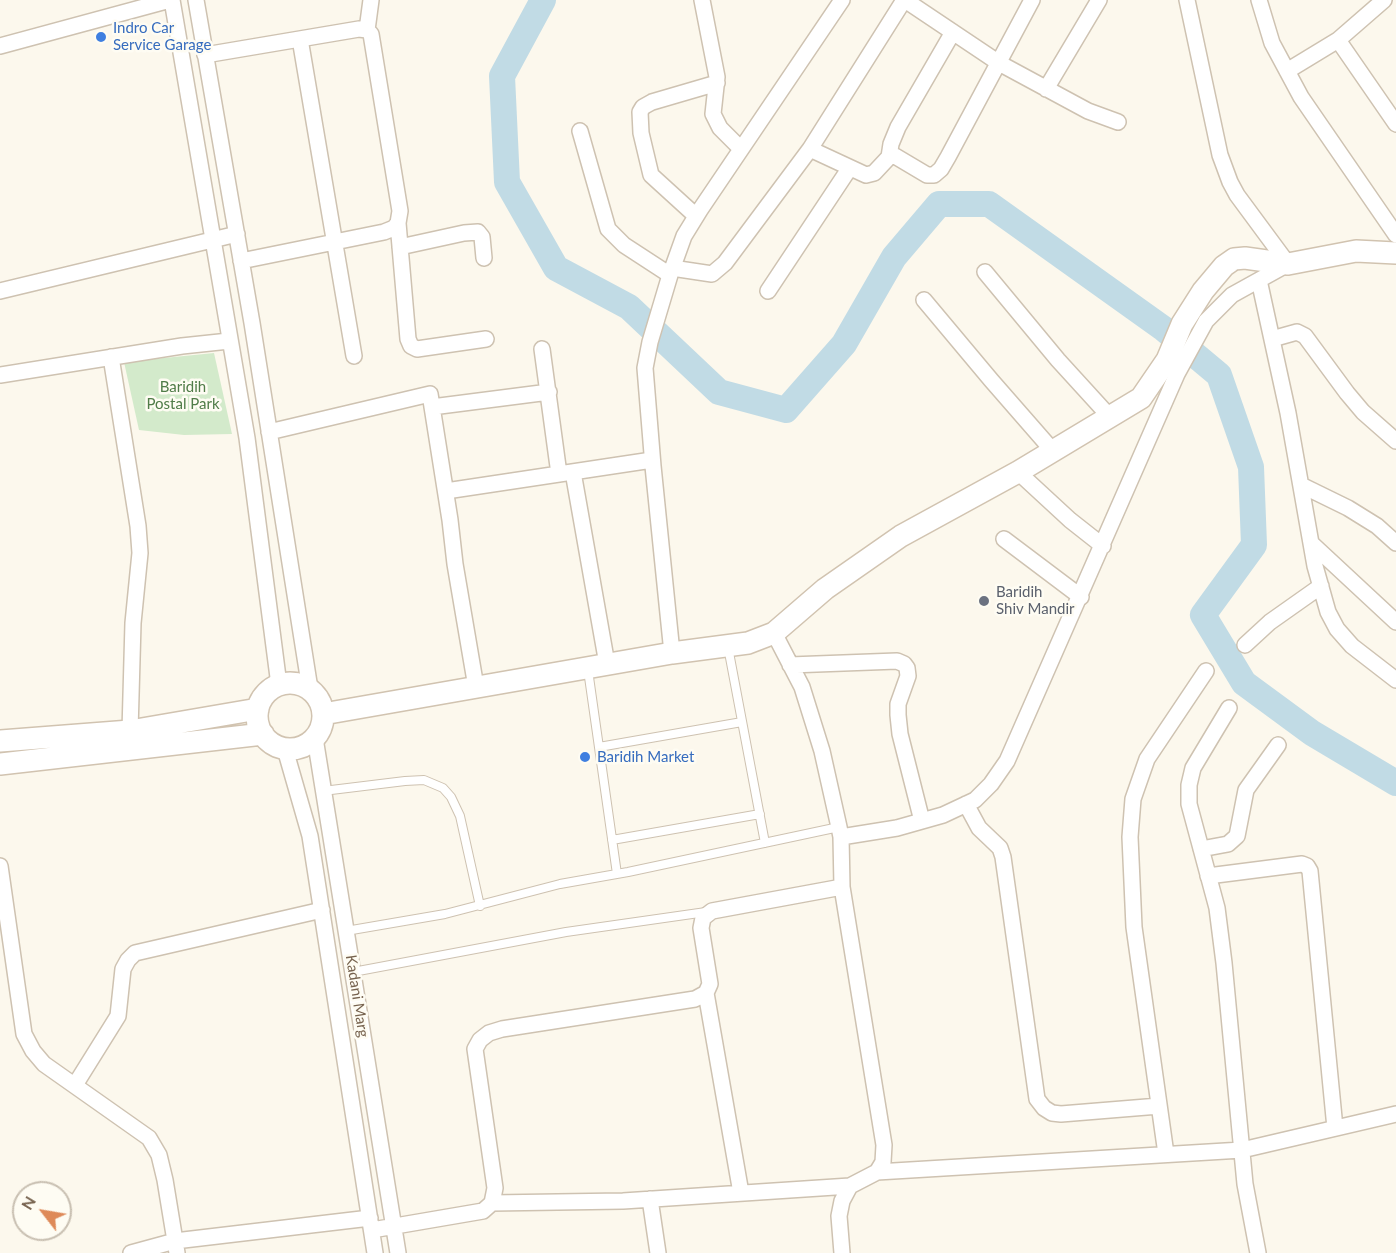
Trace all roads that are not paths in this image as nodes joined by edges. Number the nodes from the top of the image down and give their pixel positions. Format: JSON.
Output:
{"nodes":[{"id":1,"x":171,"y":0,"type":"edge"},
{"id":2,"x":196,"y":0,"type":"edge"},
{"id":3,"x":371,"y":0,"type":"edge"},
{"id":4,"x":702,"y":0,"type":"edge"},
{"id":5,"x":842,"y":0,"type":"edge"},
{"id":6,"x":904,"y":0,"type":"edge"},
{"id":7,"x":1099,"y":0,"type":"edge"},
{"id":8,"x":1187,"y":0,"type":"edge"},
{"id":9,"x":1259,"y":0,"type":"edge"},
{"id":10,"x":1384,"y":0,"type":"edge"},
{"id":11,"x":1028,"y":2,"type":"edge"},
{"id":12,"x":368,"y":30,"type":"junction"},
{"id":13,"x":953,"y":32,"type":"junction"},
{"id":14,"x":300,"y":39,"type":"junction"},
{"id":15,"x":1338,"y":40,"type":"junction"},
{"id":16,"x":0,"y":46,"type":"edge"},
{"id":17,"x":206,"y":55,"type":"junction"},
{"id":18,"x":999,"y":63,"type":"junction"},
{"id":19,"x":1287,"y":71,"type":"junction"},
{"id":20,"x":717,"y":83,"type":"junction"},
{"id":21,"x":1046,"y":89,"type":"junction"},
{"id":22,"x":1118,"y":122,"type":"dead end"},
{"id":23,"x":1396,"y":124,"type":"edge"},
{"id":24,"x":580,"y":131,"type":"dead end"},
{"id":25,"x":741,"y":149,"type":"junction"},
{"id":26,"x":810,"y":149,"type":"junction"},
{"id":27,"x":889,"y":157,"type":"junction"},
{"id":28,"x":849,"y":169,"type":"junction"},
{"id":29,"x":696,"y":216,"type":"junction"},
{"id":30,"x":398,"y":222,"type":"junction"},
{"id":31,"x":237,"y":234,"type":"junction"},
{"id":32,"x":1396,"y":235,"type":"edge"},
{"id":33,"x":213,"y":240,"type":"junction"},
{"id":34,"x":335,"y":243,"type":"junction"},
{"id":35,"x":400,"y":247,"type":"junction"},
{"id":36,"x":1396,"y":253,"type":"edge"},
{"id":37,"x":484,"y":258,"type":"dead end"},
{"id":38,"x":242,"y":261,"type":"junction"},
{"id":39,"x":1288,"y":264,"type":"junction"},
{"id":40,"x":671,"y":271,"type":"junction"},
{"id":41,"x":985,"y":272,"type":"dead end"},
{"id":42,"x":1259,"y":280,"type":"junction"},
{"id":43,"x":0,"y":291,"type":"edge"},
{"id":44,"x":768,"y":291,"type":"dead end"},
{"id":45,"x":924,"y":300,"type":"dead end"},
{"id":46,"x":486,"y":339,"type":"dead end"},
{"id":47,"x":1272,"y":339,"type":"junction"},
{"id":48,"x":229,"y":341,"type":"junction"},
{"id":49,"x":542,"y":349,"type":"dead end"},
{"id":50,"x":354,"y":356,"type":"dead end"},
{"id":51,"x":111,"y":357,"type":"junction"},
{"id":52,"x":1172,"y":367,"type":"junction"},
{"id":53,"x":0,"y":375,"type":"edge"},
{"id":54,"x":549,"y":392,"type":"junction"},
{"id":55,"x":432,"y":407,"type":"junction"},
{"id":56,"x":1110,"y":417,"type":"junction"},
{"id":57,"x":269,"y":432,"type":"junction"},
{"id":58,"x":1396,"y":441,"type":"edge"},
{"id":59,"x":1053,"y":451,"type":"junction"},
{"id":60,"x":652,"y":460,"type":"junction"},
{"id":61,"x":1018,"y":472,"type":"junction"},
{"id":62,"x":566,"y":473,"type":"junction"},
{"id":63,"x":1301,"y":485,"type":"junction"},
{"id":64,"x":446,"y":491,"type":"junction"},
{"id":65,"x":1004,"y":539,"type":"dead end"},
{"id":66,"x":1311,"y":543,"type":"junction"},
{"id":67,"x":1396,"y":543,"type":"edge"},
{"id":68,"x":1103,"y":546,"type":"junction"},
{"id":69,"x":1321,"y":586,"type":"junction"},
{"id":70,"x":1081,"y":597,"type":"junction"},
{"id":71,"x":1396,"y":622,"type":"edge"},
{"id":72,"x":774,"y":633,"type":"junction"},
{"id":73,"x":728,"y":645,"type":"junction"},
{"id":74,"x":1245,"y":645,"type":"dead end"},
{"id":75,"x":672,"y":652,"type":"junction"},
{"id":76,"x":790,"y":665,"type":"junction"},
{"id":77,"x":597,"y":666,"type":"junction"},
{"id":78,"x":1206,"y":672,"type":"dead end"},
{"id":79,"x":1396,"y":680,"type":"edge"},
{"id":80,"x":279,"y":685,"type":"junction"},
{"id":81,"x":476,"y":687,"type":"junction"},
{"id":82,"x":310,"y":689,"type":"junction"},
{"id":83,"x":1229,"y":708,"type":"dead end"},
{"id":84,"x":258,"y":709,"type":"junction"},
{"id":85,"x":323,"y":714,"type":"junction"},
{"id":86,"x":742,"y":722,"type":"junction"},
{"id":87,"x":130,"y":731,"type":"junction"},
{"id":88,"x":263,"y":734,"type":"junction"},
{"id":89,"x":315,"y":738,"type":"junction"},
{"id":90,"x":0,"y":741,"type":"edge"},
{"id":91,"x":1278,"y":745,"type":"dead end"},
{"id":92,"x":599,"y":747,"type":"junction"},
{"id":93,"x":285,"y":749,"type":"junction"},
{"id":94,"x":0,"y":764,"type":"edge"},
{"id":95,"x":323,"y":791,"type":"junction"},
{"id":96,"x":966,"y":804,"type":"junction"},
{"id":97,"x":760,"y":814,"type":"junction"},
{"id":98,"x":922,"y":821,"type":"junction"},
{"id":99,"x":840,"y":832,"type":"junction"},
{"id":100,"x":612,"y":840,"type":"junction"},
{"id":101,"x":765,"y":843,"type":"junction"},
{"id":102,"x":1201,"y":849,"type":"junction"},
{"id":103,"x":0,"y":866,"type":"edge"},
{"id":104,"x":617,"y":874,"type":"junction"},
{"id":105,"x":1208,"y":876,"type":"junction"},
{"id":106,"x":842,"y":887,"type":"junction"},
{"id":107,"x":480,"y":906,"type":"junction"},
{"id":108,"x":322,"y":910,"type":"junction"},
{"id":109,"x":712,"y":911,"type":"junction"},
{"id":110,"x":346,"y":931,"type":"junction"},
{"id":111,"x":353,"y":972,"type":"junction"},
{"id":112,"x":7,"y":974,"type":"edge"},
{"id":113,"x":706,"y":993,"type":"junction"},
{"id":114,"x":75,"y":1086,"type":"junction"},
{"id":115,"x":1159,"y":1106,"type":"junction"},
{"id":116,"x":1396,"y":1114,"type":"edge"},
{"id":117,"x":1335,"y":1128,"type":"junction"},
{"id":118,"x":1242,"y":1150,"type":"junction"},
{"id":119,"x":1166,"y":1154,"type":"junction"},
{"id":120,"x":877,"y":1172,"type":"junction"},
{"id":121,"x":850,"y":1186,"type":"junction"},
{"id":122,"x":741,"y":1193,"type":"junction"},
{"id":123,"x":650,"y":1199,"type":"junction"},
{"id":124,"x":492,"y":1203,"type":"junction"},
{"id":125,"x":371,"y":1224,"type":"junction"},
{"id":126,"x":394,"y":1226,"type":"junction"},
{"id":127,"x":176,"y":1247,"type":"edge"},
{"id":128,"x":131,"y":1253,"type":"edge"},
{"id":129,"x":375,"y":1253,"type":"edge"},
{"id":130,"x":398,"y":1253,"type":"edge"},
{"id":131,"x":658,"y":1253,"type":"edge"},
{"id":132,"x":842,"y":1253,"type":"edge"},
{"id":133,"x":1258,"y":1253,"type":"edge"}],
"edges":[{"from":1,"to":16,"type":"street"},
{"from":1,"to":33,"type":"street"},
{"from":2,"to":17,"type":"street"},
{"from":3,"to":12,"type":"street"},
{"from":4,"to":20,"type":"street"},
{"from":5,"to":25,"type":"street"},
{"from":6,"to":13,"type":"street"},
{"from":6,"to":26,"type":"street"},
{"from":7,"to":21,"type":"street"},
{"from":8,"to":39,"type":"street"},
{"from":9,"to":19,"type":"street"},
{"from":10,"to":15,"type":"street"},
{"from":11,"to":18,"type":"street"},
{"from":12,"to":14,"type":"street"},
{"from":12,"to":30,"type":"street"},
{"from":13,"to":18,"type":"street"},
{"from":13,"to":27,"type":"street"},
{"from":14,"to":17,"type":"street"},
{"from":14,"to":34,"type":"street"},
{"from":15,"to":19,"type":"street"},
{"from":15,"to":23,"type":"street"},
{"from":17,"to":31,"type":"street"},
{"from":18,"to":21,"type":"street"},
{"from":18,"to":27,"type":"street"},
{"from":19,"to":32,"type":"street"},
{"from":20,"to":25,"type":"street"},
{"from":20,"to":29,"type":"street"},
{"from":21,"to":22,"type":"street"},
{"from":24,"to":40,"type":"street"},
{"from":25,"to":29,"type":"street"},
{"from":26,"to":28,"type":"street"},
{"from":26,"to":40,"type":"street"},
{"from":27,"to":28,"type":"street"},
{"from":28,"to":44,"type":"street"},
{"from":29,"to":40,"type":"street"},
{"from":30,"to":34,"type":"street"},
{"from":30,"to":35,"type":"street"},
{"from":31,"to":33,"type":"street"},
{"from":31,"to":38,"type":"street"},
{"from":33,"to":43,"type":"street"},
{"from":33,"to":48,"type":"street"},
{"from":34,"to":38,"type":"street"},
{"from":34,"to":50,"type":"street"},
{"from":35,"to":37,"type":"street"},
{"from":35,"to":46,"type":"street"},
{"from":36,"to":39,"type":"street"},
{"from":38,"to":57,"type":"street"},
{"from":39,"to":42,"type":"street"},
{"from":39,"to":52,"type":"street"},
{"from":40,"to":60,"type":"street"},
{"from":41,"to":56,"type":"street"},
{"from":42,"to":47,"type":"street"},
{"from":42,"to":52,"type":"street"},
{"from":45,"to":59,"type":"street"},
{"from":47,"to":58,"type":"street"},
{"from":47,"to":63,"type":"street"},
{"from":48,"to":51,"type":"street"},
{"from":48,"to":80,"type":"street"},
{"from":49,"to":54,"type":"street"},
{"from":51,"to":53,"type":"street"},
{"from":51,"to":87,"type":"street"},
{"from":52,"to":56,"type":"street"},
{"from":52,"to":68,"type":"street"},
{"from":54,"to":55,"type":"street"},
{"from":54,"to":62,"type":"street"},
{"from":55,"to":57,"type":"street"},
{"from":55,"to":64,"type":"street"},
{"from":56,"to":59,"type":"street"},
{"from":57,"to":82,"type":"street"},
{"from":59,"to":61,"type":"street"},
{"from":60,"to":62,"type":"street"},
{"from":60,"to":75,"type":"street"},
{"from":61,"to":68,"type":"street"},
{"from":61,"to":72,"type":"street"},
{"from":62,"to":64,"type":"street"},
{"from":62,"to":77,"type":"street"},
{"from":63,"to":66,"type":"street"},
{"from":63,"to":67,"type":"street"},
{"from":64,"to":81,"type":"street"},
{"from":65,"to":70,"type":"street"},
{"from":66,"to":69,"type":"street"},
{"from":66,"to":71,"type":"street"},
{"from":68,"to":70,"type":"street"},
{"from":69,"to":74,"type":"street"},
{"from":69,"to":79,"type":"street"},
{"from":70,"to":96,"type":"street"},
{"from":72,"to":73,"type":"street"},
{"from":72,"to":76,"type":"street"},
{"from":73,"to":75,"type":"street"},
{"from":73,"to":86,"type":"lane"},
{"from":75,"to":77,"type":"street"},
{"from":76,"to":98,"type":"street"},
{"from":76,"to":99,"type":"street"},
{"from":77,"to":81,"type":"street"},
{"from":77,"to":92,"type":"lane"},
{"from":78,"to":115,"type":"street"},
{"from":80,"to":82,"type":"street"},
{"from":80,"to":84,"type":"street"},
{"from":81,"to":85,"type":"street"},
{"from":82,"to":85,"type":"street"},
{"from":83,"to":102,"type":"street"},
{"from":84,"to":87,"type":"street"},
{"from":84,"to":88,"type":"street"},
{"from":85,"to":89,"type":"street"},
{"from":86,"to":92,"type":"lane"},
{"from":86,"to":97,"type":"lane"},
{"from":87,"to":90,"type":"street"},
{"from":88,"to":93,"type":"street"},
{"from":88,"to":94,"type":"street"},
{"from":89,"to":93,"type":"street"},
{"from":89,"to":95,"type":"street","name":"Kadani Marg"},
{"from":91,"to":102,"type":"street"},
{"from":92,"to":100,"type":"lane"},
{"from":93,"to":108,"type":"street","name":"Kadani Marg"},
{"from":95,"to":107,"type":"lane"},
{"from":95,"to":110,"type":"street","name":"Kadani Marg"},
{"from":96,"to":98,"type":"street"},
{"from":96,"to":115,"type":"street"},
{"from":97,"to":100,"type":"lane"},
{"from":97,"to":101,"type":"lane"},
{"from":98,"to":99,"type":"street"},
{"from":99,"to":101,"type":"lane"},
{"from":99,"to":106,"type":"street"},
{"from":100,"to":104,"type":"lane"},
{"from":101,"to":104,"type":"lane"},
{"from":102,"to":105,"type":"street"},
{"from":103,"to":112,"type":"street"},
{"from":104,"to":107,"type":"lane"},
{"from":105,"to":117,"type":"street"},
{"from":105,"to":118,"type":"street"},
{"from":106,"to":109,"type":"street"},
{"from":106,"to":120,"type":"street"},
{"from":107,"to":110,"type":"lane"},
{"from":108,"to":114,"type":"street"},
{"from":108,"to":125,"type":"street","name":"Kadani Marg"},
{"from":109,"to":111,"type":"lane"},
{"from":109,"to":113,"type":"street"},
{"from":110,"to":111,"type":"street","name":"Kadani Marg"},
{"from":111,"to":126,"type":"street","name":"Kadani Marg"},
{"from":112,"to":114,"type":"street"},
{"from":113,"to":122,"type":"street"},
{"from":113,"to":124,"type":"street"},
{"from":114,"to":127,"type":"street"},
{"from":115,"to":119,"type":"street"},
{"from":116,"to":117,"type":"street"},
{"from":117,"to":118,"type":"street"},
{"from":118,"to":119,"type":"street"},
{"from":118,"to":133,"type":"street"},
{"from":119,"to":120,"type":"street"},
{"from":120,"to":121,"type":"street"},
{"from":121,"to":122,"type":"street"},
{"from":121,"to":132,"type":"street"},
{"from":122,"to":123,"type":"street"},
{"from":123,"to":124,"type":"street"},
{"from":123,"to":131,"type":"street"},
{"from":124,"to":126,"type":"street"},
{"from":125,"to":126,"type":"street"},
{"from":125,"to":127,"type":"street"},
{"from":125,"to":129,"type":"street","name":"Kadani Marg"},
{"from":126,"to":130,"type":"street","name":"Kadani Marg"},
{"from":127,"to":128,"type":"street"}]}
